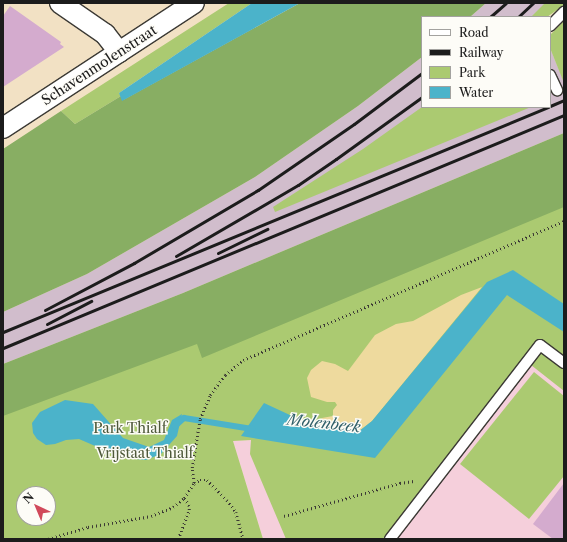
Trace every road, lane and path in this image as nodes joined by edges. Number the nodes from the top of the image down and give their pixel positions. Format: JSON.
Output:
{"nodes":[{"id":1,"x":60,"y":3,"type":"edge"},
{"id":2,"x":194,"y":3,"type":"edge"},
{"id":3,"x":564,"y":12,"type":"edge"},
{"id":4,"x":551,"y":25,"type":"edge"},
{"id":5,"x":119,"y":52,"type":"junction"},
{"id":6,"x":551,"y":76,"type":"edge"},
{"id":7,"x":557,"y":90,"type":"dead end"},
{"id":8,"x":3,"y":128,"type":"edge"},
{"id":9,"x":564,"y":221,"type":"edge"},
{"id":10,"x":564,"y":363,"type":"edge"},
{"id":11,"x":194,"y":483,"type":"junction"},
{"id":12,"x":428,"y":490,"type":"junction"},
{"id":13,"x":184,"y":498,"type":"junction"},
{"id":14,"x":284,"y":516,"type":"dead end"},
{"id":15,"x":48,"y":539,"type":"edge"},
{"id":16,"x":178,"y":539,"type":"edge"},
{"id":17,"x":243,"y":539,"type":"edge"},
{"id":18,"x":390,"y":539,"type":"edge"}],
"edges":[{"from":1,"to":5,"type":"street"},
{"from":2,"to":5,"type":"street","name":"Schavenmolenstraat"},
{"from":3,"to":4,"type":"lane"},
{"from":5,"to":8,"type":"street","name":"Schavenmolenstraat"},
{"from":6,"to":7,"type":"lane"},
{"from":9,"to":11,"type":"path"},
{"from":10,"to":12,"type":"lane"},
{"from":11,"to":13,"type":"path"},
{"from":11,"to":17,"type":"path"},
{"from":12,"to":14,"type":"path"},
{"from":12,"to":18,"type":"lane"},
{"from":13,"to":15,"type":"path"},
{"from":13,"to":16,"type":"path"}]}
